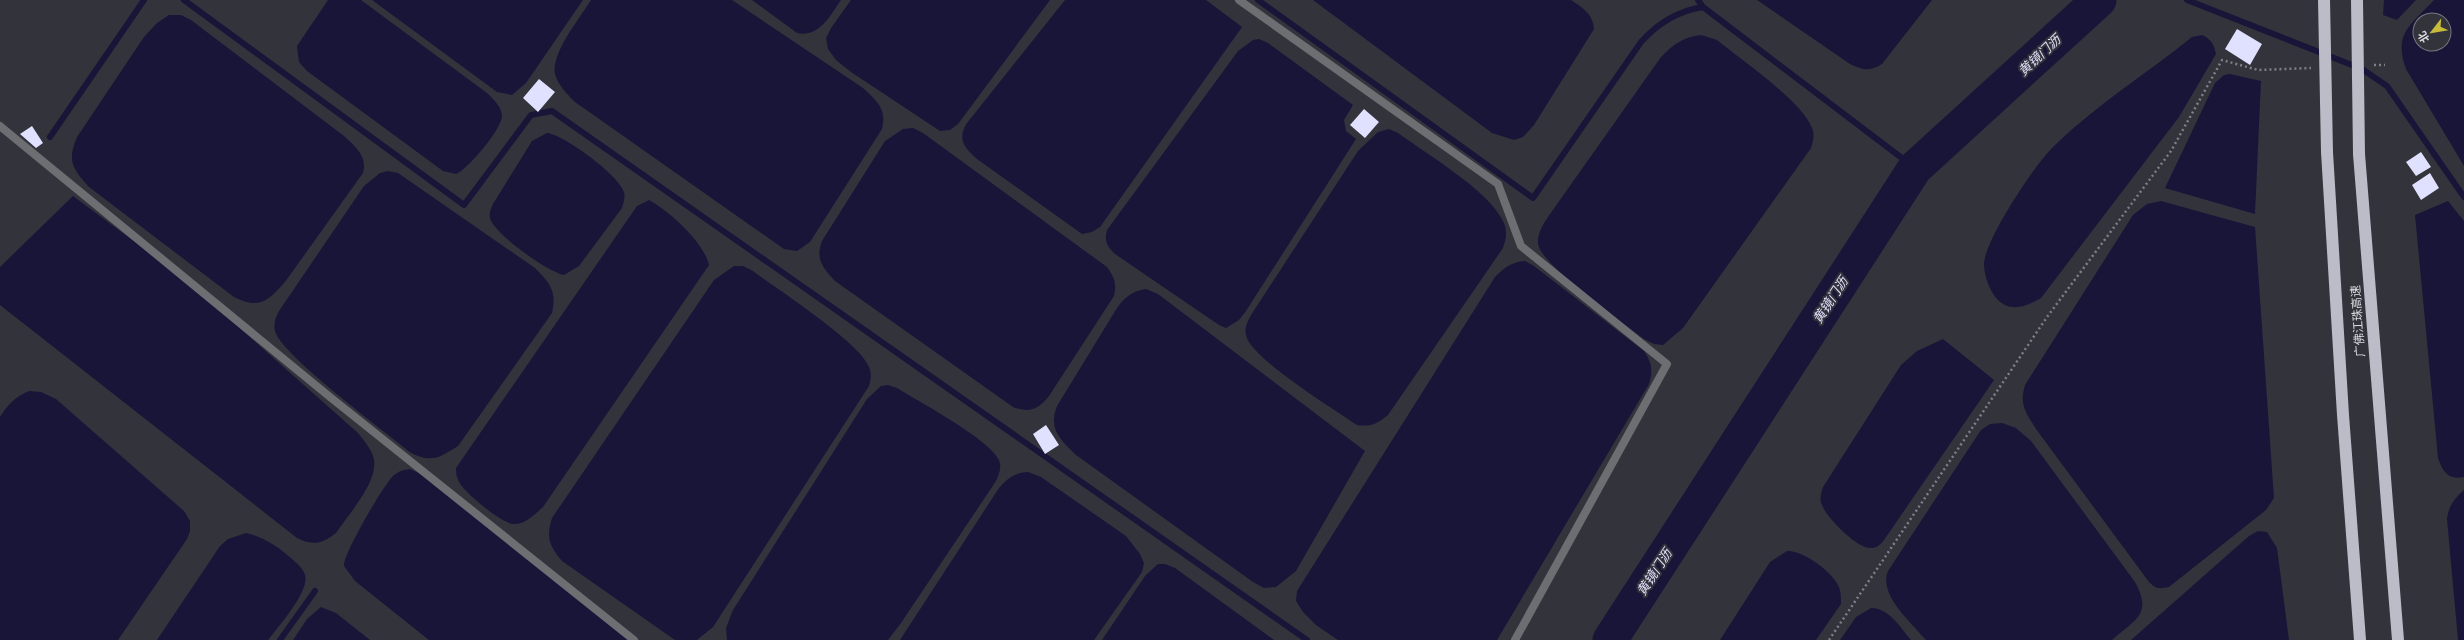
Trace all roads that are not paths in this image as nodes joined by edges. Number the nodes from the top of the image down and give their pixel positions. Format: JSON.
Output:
{"nodes":[{"id":1,"x":1239,"y":0,"type":"edge"},
{"id":2,"x":2324,"y":0,"type":"edge"},
{"id":3,"x":2356,"y":0,"type":"edge"},
{"id":4,"x":0,"y":126,"type":"edge"},
{"id":5,"x":634,"y":640,"type":"edge"},
{"id":6,"x":1514,"y":640,"type":"edge"},
{"id":7,"x":2360,"y":640,"type":"edge"},
{"id":8,"x":2398,"y":640,"type":"edge"}],
"edges":[{"from":1,"to":6,"type":"lane"},
{"from":2,"to":7,"type":"highway","name":"广佛江珠高速","bridge":true},
{"from":3,"to":8,"type":"highway","name":"广佛江珠高速","bridge":true},
{"from":4,"to":5,"type":"lane"}]}
